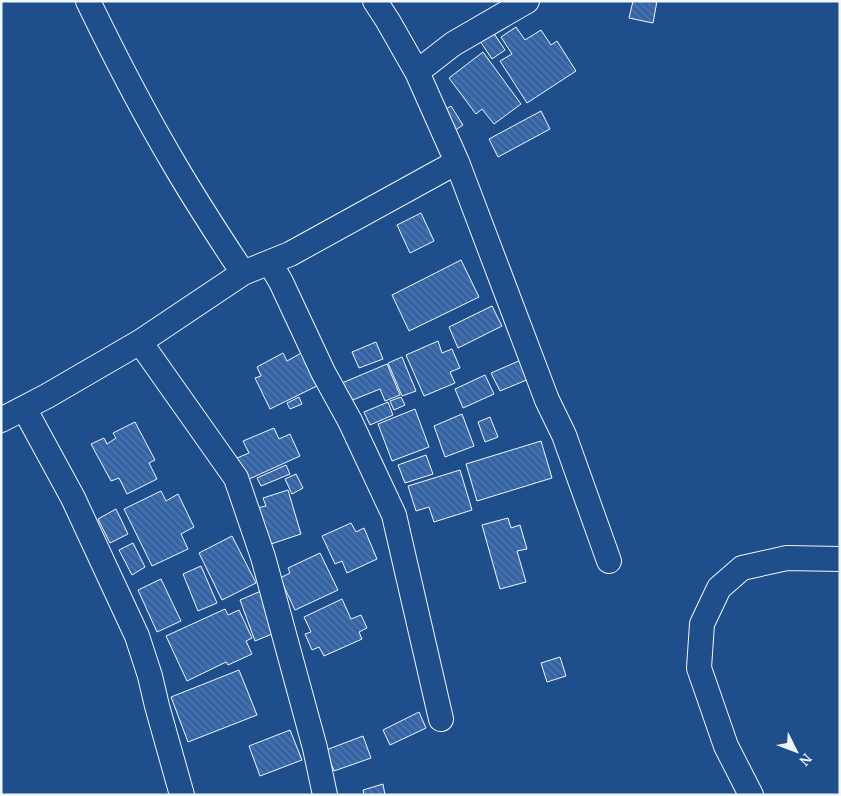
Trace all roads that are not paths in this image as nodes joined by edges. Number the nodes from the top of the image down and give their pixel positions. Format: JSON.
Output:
{"nodes":[{"id":1,"x":88,"y":1,"type":"edge"},
{"id":2,"x":375,"y":1,"type":"edge"},
{"id":3,"x":527,"y":1,"type":"edge"},
{"id":4,"x":417,"y":72,"type":"junction"},
{"id":5,"x":457,"y":162,"type":"junction"},
{"id":6,"x":270,"y":263,"type":"junction"},
{"id":7,"x":243,"y":273,"type":"junction"},
{"id":8,"x":140,"y":342,"type":"junction"},
{"id":9,"x":24,"y":408,"type":"junction"},
{"id":10,"x":1,"y":420,"type":"edge"},
{"id":11,"x":840,"y":558,"type":"edge"},
{"id":12,"x":608,"y":561,"type":"dead end"},
{"id":13,"x":442,"y":719,"type":"dead end"},
{"id":14,"x":182,"y":795,"type":"edge"},
{"id":15,"x":325,"y":795,"type":"edge"},
{"id":16,"x":751,"y":795,"type":"edge"}],
"edges":[{"from":1,"to":7,"type":"street"},
{"from":2,"to":4,"type":"street"},
{"from":3,"to":4,"type":"street"},
{"from":4,"to":5,"type":"street"},
{"from":5,"to":6,"type":"street"},
{"from":5,"to":12,"type":"street"},
{"from":6,"to":7,"type":"street"},
{"from":6,"to":13,"type":"street"},
{"from":7,"to":8,"type":"street"},
{"from":8,"to":9,"type":"street"},
{"from":8,"to":15,"type":"street"},
{"from":9,"to":10,"type":"street"},
{"from":9,"to":14,"type":"street"},
{"from":11,"to":16,"type":"street"}]}
